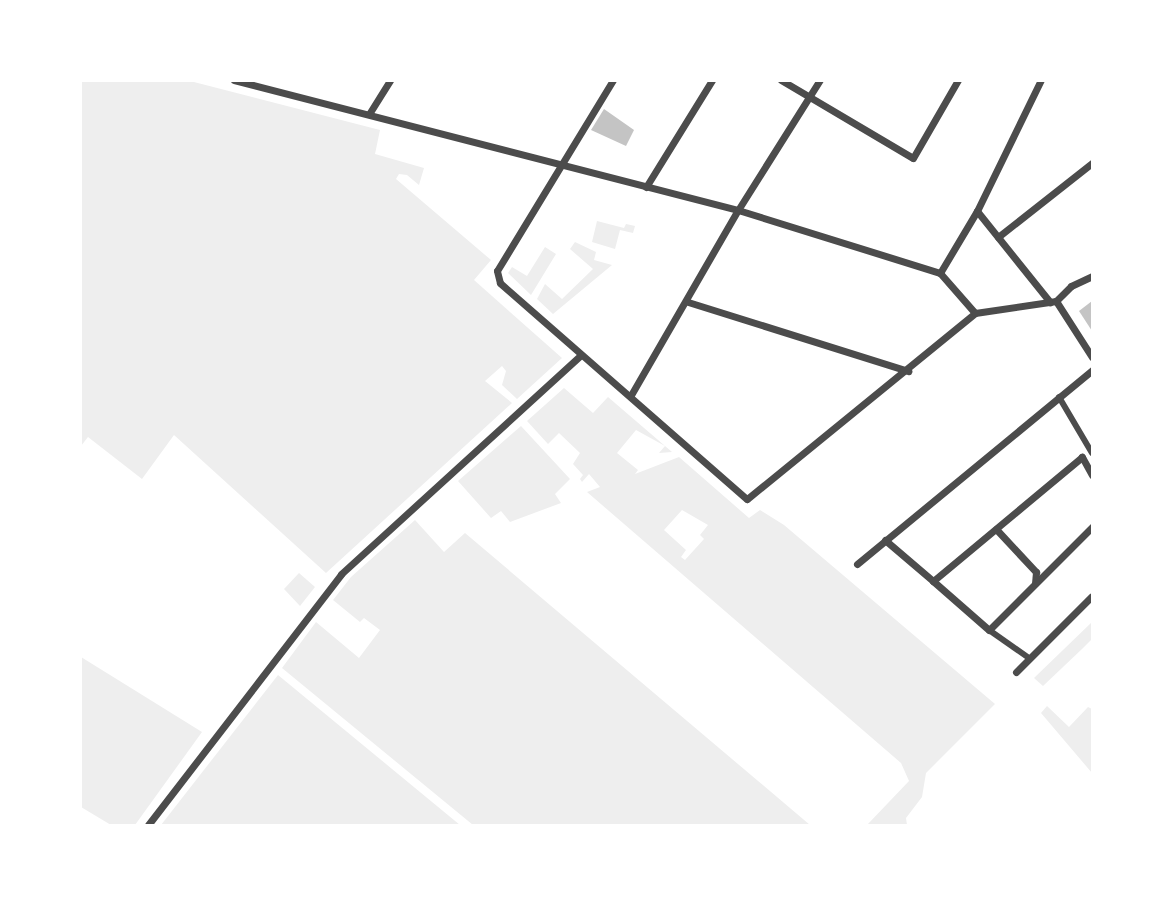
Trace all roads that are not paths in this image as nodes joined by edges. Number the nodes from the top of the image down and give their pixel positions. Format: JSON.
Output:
{"nodes":[{"id":1,"x":234,"y":80,"type":"edge"},
{"id":2,"x":390,"y":80,"type":"edge"},
{"id":3,"x":613,"y":80,"type":"edge"},
{"id":4,"x":712,"y":80,"type":"edge"},
{"id":5,"x":781,"y":80,"type":"edge"},
{"id":6,"x":820,"y":80,"type":"edge"},
{"id":7,"x":958,"y":80,"type":"edge"},
{"id":8,"x":1030,"y":80,"type":"edge"},
{"id":9,"x":1040,"y":83,"type":"edge"},
{"id":10,"x":809,"y":98,"type":"junction"},
{"id":11,"x":369,"y":114,"type":"junction"},
{"id":12,"x":1093,"y":163,"type":"edge"},
{"id":13,"x":558,"y":165,"type":"junction"},
{"id":14,"x":646,"y":187,"type":"junction"},
{"id":15,"x":738,"y":210,"type":"junction"},
{"id":16,"x":977,"y":211,"type":"junction"},
{"id":17,"x":999,"y":237,"type":"junction"},
{"id":18,"x":940,"y":273,"type":"junction"},
{"id":19,"x":1093,"y":276,"type":"edge"},
{"id":20,"x":1053,"y":301,"type":"junction"},
{"id":21,"x":688,"y":302,"type":"junction"},
{"id":22,"x":975,"y":313,"type":"junction"},
{"id":23,"x":581,"y":355,"type":"junction"},
{"id":24,"x":1093,"y":356,"type":"edge"},
{"id":25,"x":1093,"y":370,"type":"edge"},
{"id":26,"x":908,"y":371,"type":"junction"},
{"id":27,"x":631,"y":395,"type":"junction"},
{"id":28,"x":1059,"y":397,"type":"junction"},
{"id":29,"x":1093,"y":453,"type":"edge"},
{"id":30,"x":1093,"y":474,"type":"edge"},
{"id":31,"x":1093,"y":527,"type":"edge"},
{"id":32,"x":996,"y":529,"type":"junction"},
{"id":33,"x":885,"y":540,"type":"junction"},
{"id":34,"x":857,"y":564,"type":"dead end"},
{"id":35,"x":933,"y":582,"type":"junction"},
{"id":36,"x":1035,"y":584,"type":"junction"},
{"id":37,"x":1093,"y":596,"type":"edge"},
{"id":38,"x":989,"y":630,"type":"junction"},
{"id":39,"x":1029,"y":658,"type":"junction"},
{"id":40,"x":1016,"y":672,"type":"dead end"},
{"id":41,"x":148,"y":825,"type":"edge"}],
"edges":[{"from":1,"to":11,"type":"street"},
{"from":2,"to":11,"type":"street"},
{"from":3,"to":13,"type":"street"},
{"from":4,"to":14,"type":"street"},
{"from":5,"to":10,"type":"street"},
{"from":6,"to":10,"type":"street"},
{"from":7,"to":10,"type":"street"},
{"from":8,"to":9,"type":"street"},
{"from":9,"to":16,"type":"street"},
{"from":10,"to":15,"type":"street"},
{"from":11,"to":13,"type":"street"},
{"from":12,"to":17,"type":"street"},
{"from":13,"to":14,"type":"street"},
{"from":13,"to":23,"type":"street"},
{"from":14,"to":15,"type":"street"},
{"from":15,"to":18,"type":"street"},
{"from":15,"to":21,"type":"street"},
{"from":16,"to":17,"type":"street"},
{"from":16,"to":18,"type":"street"},
{"from":17,"to":20,"type":"street"},
{"from":18,"to":22,"type":"street"},
{"from":19,"to":20,"type":"street"},
{"from":20,"to":22,"type":"street"},
{"from":20,"to":24,"type":"street"},
{"from":21,"to":26,"type":"street"},
{"from":21,"to":27,"type":"street"},
{"from":22,"to":26,"type":"street"},
{"from":23,"to":27,"type":"street"},
{"from":23,"to":41,"type":"street"},
{"from":25,"to":28,"type":"street"},
{"from":26,"to":27,"type":"street"},
{"from":28,"to":29,"type":"street"},
{"from":28,"to":33,"type":"street"},
{"from":30,"to":32,"type":"street"},
{"from":31,"to":36,"type":"street"},
{"from":32,"to":35,"type":"street"},
{"from":32,"to":36,"type":"street"},
{"from":33,"to":34,"type":"street"},
{"from":33,"to":35,"type":"street"},
{"from":35,"to":38,"type":"street"},
{"from":36,"to":38,"type":"street"},
{"from":37,"to":39,"type":"street"},
{"from":38,"to":39,"type":"street"},
{"from":39,"to":40,"type":"street"}]}
